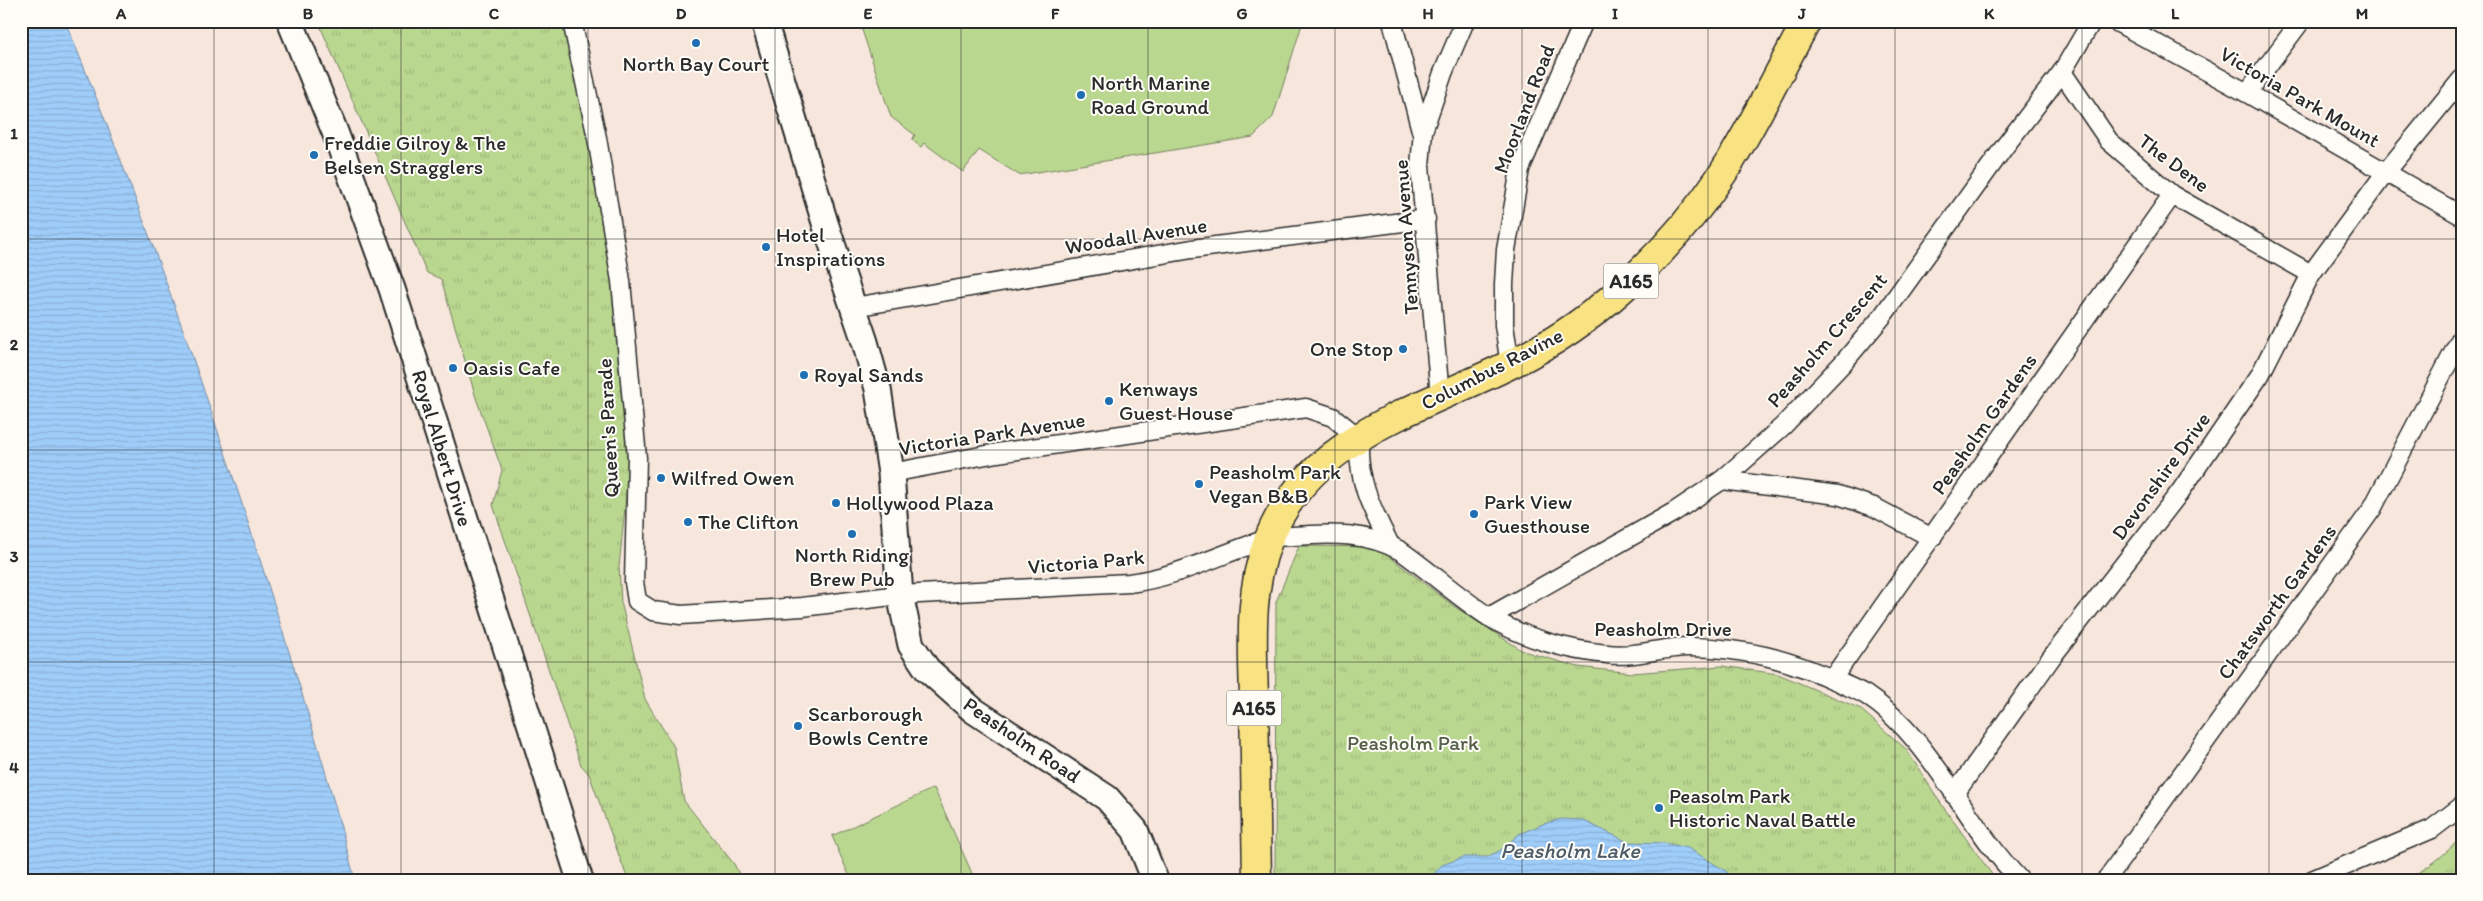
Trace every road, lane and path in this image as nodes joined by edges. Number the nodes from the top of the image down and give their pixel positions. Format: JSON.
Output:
{"nodes":[{"id":1,"x":290,"y":21,"type":"edge"},
{"id":2,"x":572,"y":21,"type":"edge"},
{"id":3,"x":764,"y":21,"type":"edge"},
{"id":4,"x":1392,"y":21,"type":"edge"},
{"id":5,"x":1465,"y":21,"type":"edge"},
{"id":6,"x":1584,"y":21,"type":"edge"},
{"id":7,"x":1807,"y":21,"type":"edge"},
{"id":8,"x":2092,"y":21,"type":"edge"},
{"id":9,"x":2115,"y":21,"type":"edge"},
{"id":10,"x":2301,"y":21,"type":"edge"},
{"id":11,"x":2062,"y":72,"type":"junction"},
{"id":12,"x":2462,"y":79,"type":"edge"},
{"id":13,"x":2247,"y":93,"type":"junction"},
{"id":14,"x":1423,"y":138,"type":"junction"},
{"id":15,"x":2386,"y":172,"type":"junction"},
{"id":16,"x":2172,"y":195,"type":"junction"},
{"id":17,"x":2462,"y":216,"type":"edge"},
{"id":18,"x":1426,"y":219,"type":"junction"},
{"id":19,"x":2311,"y":274,"type":"junction"},
{"id":20,"x":854,"y":307,"type":"junction"},
{"id":21,"x":2462,"y":336,"type":"edge"},
{"id":22,"x":1510,"y":365,"type":"junction"},
{"id":23,"x":1440,"y":397,"type":"junction"},
{"id":24,"x":1359,"y":438,"type":"junction"},
{"id":25,"x":891,"y":473,"type":"junction"},
{"id":26,"x":1722,"y":480,"type":"junction"},
{"id":27,"x":1269,"y":538,"type":"junction"},
{"id":28,"x":1932,"y":538,"type":"junction"},
{"id":29,"x":1390,"y":545,"type":"junction"},
{"id":30,"x":900,"y":595,"type":"junction"},
{"id":31,"x":1489,"y":617,"type":"junction"},
{"id":32,"x":1832,"y":679,"type":"junction"},
{"id":33,"x":1954,"y":795,"type":"junction"},
{"id":34,"x":2462,"y":806,"type":"edge"},
{"id":35,"x":580,"y":880,"type":"edge"},
{"id":36,"x":1155,"y":880,"type":"edge"},
{"id":37,"x":1257,"y":880,"type":"edge"},
{"id":38,"x":2020,"y":880,"type":"edge"},
{"id":39,"x":2106,"y":880,"type":"edge"},
{"id":40,"x":2312,"y":880,"type":"edge"}],
"edges":[{"from":1,"to":35,"type":"main road","name":"Royal Albert Drive"},
{"from":2,"to":30,"type":"street","name":"Queen's Parade"},
{"from":3,"to":20,"type":"main road","name":"Peasholm Road"},
{"from":4,"to":14,"type":"street"},
{"from":5,"to":14,"type":"street","name":"Tennyson Avenue"},
{"from":6,"to":22,"type":"street","name":"Moorland Road"},
{"from":7,"to":22,"type":"main road","name":"Columbus Ravine","number":"A165"},
{"from":8,"to":11,"type":"street","name":"Peasholm Crescent"},
{"from":9,"to":13,"type":"street","name":"Victoria Park Mount"},
{"from":10,"to":13,"type":"street"},
{"from":11,"to":16,"type":"street","name":"The Dene"},
{"from":11,"to":26,"type":"street","name":"Peasholm Crescent"},
{"from":12,"to":15,"type":"street","name":"Devonshire Drive"},
{"from":13,"to":15,"type":"street","name":"Victoria Park Mount"},
{"from":14,"to":18,"type":"street","name":"Tennyson Avenue"},
{"from":15,"to":17,"type":"street","name":"Victoria Park Mount"},
{"from":15,"to":19,"type":"street","name":"Devonshire Drive"},
{"from":16,"to":19,"type":"street","name":"The Dene"},
{"from":16,"to":28,"type":"street","name":"Peasholm Gardens"},
{"from":18,"to":20,"type":"street","name":"Woodall Avenue"},
{"from":18,"to":23,"type":"street","name":"Tennyson Avenue"},
{"from":19,"to":33,"type":"street","name":"Devonshire Drive"},
{"from":20,"to":25,"type":"main road","name":"Peasholm Road"},
{"from":21,"to":39,"type":"street","name":"Chatsworth Gardens"},
{"from":22,"to":23,"type":"main road","name":"Columbus Ravine","number":"A165"},
{"from":23,"to":24,"type":"main road","name":"Columbus Ravine","number":"A165"},
{"from":24,"to":25,"type":"street","name":"Victoria Park Avenue"},
{"from":24,"to":27,"type":"main road","number":"A165"},
{"from":24,"to":29,"type":"street"},
{"from":25,"to":30,"type":"main road","name":"Peasholm Road"},
{"from":26,"to":28,"type":"street"},
{"from":26,"to":31,"type":"street","name":"Peasholm Crescent"},
{"from":27,"to":29,"type":"street","name":"Peasholm Drive"},
{"from":27,"to":30,"type":"street","name":"Victoria Park"},
{"from":27,"to":37,"type":"main road","number":"A165"},
{"from":28,"to":32,"type":"street","name":"Peasholm Gardens"},
{"from":29,"to":31,"type":"street","name":"Peasholm Drive"},
{"from":30,"to":36,"type":"main road","name":"Peasholm Road"},
{"from":31,"to":32,"type":"street","name":"Peasholm Drive"},
{"from":32,"to":33,"type":"street","name":"Peasholm Drive"},
{"from":33,"to":38,"type":"street","name":"Peasholm Drive"},
{"from":34,"to":40,"type":"street"}]}
